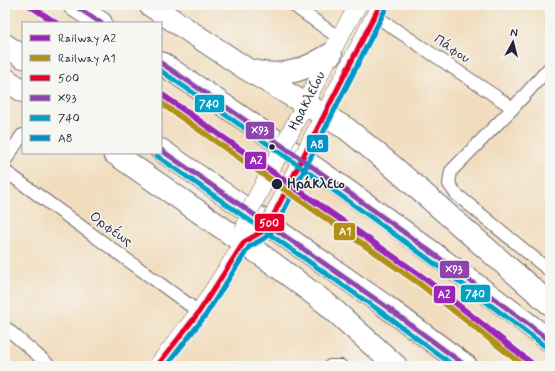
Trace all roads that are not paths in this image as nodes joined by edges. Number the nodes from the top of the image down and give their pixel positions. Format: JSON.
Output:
{"nodes":[{"id":1,"x":74,"y":5,"type":"edge"},
{"id":2,"x":150,"y":5,"type":"edge"},
{"id":3,"x":293,"y":5,"type":"edge"},
{"id":4,"x":358,"y":5,"type":"edge"},
{"id":5,"x":377,"y":10,"type":"edge"},
{"id":6,"x":100,"y":22,"type":"edge"},
{"id":7,"x":5,"y":44,"type":"edge"},
{"id":8,"x":335,"y":46,"type":"junction"},
{"id":9,"x":22,"y":56,"type":"edge"},
{"id":10,"x":162,"y":64,"type":"edge"},
{"id":11,"x":550,"y":67,"type":"edge"},
{"id":12,"x":245,"y":68,"type":"junction"},
{"id":13,"x":5,"y":79,"type":"edge"},
{"id":14,"x":22,"y":90,"type":"edge"},
{"id":15,"x":305,"y":104,"type":"junction"},
{"id":16,"x":513,"y":108,"type":"junction"},
{"id":17,"x":323,"y":115,"type":"junction"},
{"id":18,"x":22,"y":135,"type":"dead end"},
{"id":19,"x":162,"y":151,"type":"edge"},
{"id":20,"x":116,"y":154,"type":"edge"},
{"id":21,"x":5,"y":161,"type":"edge"},
{"id":22,"x":5,"y":171,"type":"edge"},
{"id":23,"x":248,"y":236,"type":"junction"},
{"id":24,"x":550,"y":271,"type":"edge"},
{"id":25,"x":550,"y":304,"type":"edge"},
{"id":26,"x":199,"y":312,"type":"junction"},
{"id":27,"x":5,"y":327,"type":"edge"},
{"id":28,"x":550,"y":341,"type":"edge"},
{"id":29,"x":50,"y":366,"type":"edge"},
{"id":30,"x":157,"y":366,"type":"edge"},
{"id":31,"x":330,"y":366,"type":"edge"},
{"id":32,"x":341,"y":366,"type":"edge"},
{"id":33,"x":396,"y":366,"type":"edge"},
{"id":34,"x":466,"y":366,"type":"edge"}],
"edges":[{"from":1,"to":6,"type":"highway"},
{"from":2,"to":12,"type":"highway"},
{"from":3,"to":8,"type":"street"},
{"from":4,"to":8,"type":"main road","name":"Ηρακλείου"},
{"from":5,"to":16,"type":"street","name":"Πάφου"},
{"from":5,"to":17,"type":"main road","name":"Ηρακλείου"},
{"from":7,"to":9,"type":"highway"},
{"from":8,"to":12,"type":"highway"},
{"from":8,"to":15,"type":"main road","name":"Ηρακλείου"},
{"from":10,"to":28,"type":"highway"},
{"from":11,"to":16,"type":"street"},
{"from":12,"to":15,"type":"highway"},
{"from":13,"to":14,"type":"highway"},
{"from":15,"to":17,"type":"highway"},
{"from":15,"to":23,"type":"main road","name":"Ηρακλείου","bridge":true},
{"from":16,"to":24,"type":"street"},
{"from":17,"to":23,"type":"main road","name":"Ηρακλείου","bridge":true},
{"from":17,"to":25,"type":"highway"},
{"from":18,"to":21,"type":"street"},
{"from":19,"to":34,"type":"highway"},
{"from":20,"to":23,"type":"highway"},
{"from":22,"to":26,"type":"street","name":"Ορφέως"},
{"from":23,"to":26,"type":"main road","name":"Ηρακλείου"},
{"from":23,"to":33,"type":"highway"},
{"from":26,"to":30,"type":"main road","name":"Ηρακλείου"},
{"from":27,"to":29,"type":"street"},
{"from":31,"to":32,"type":"street"}]}
